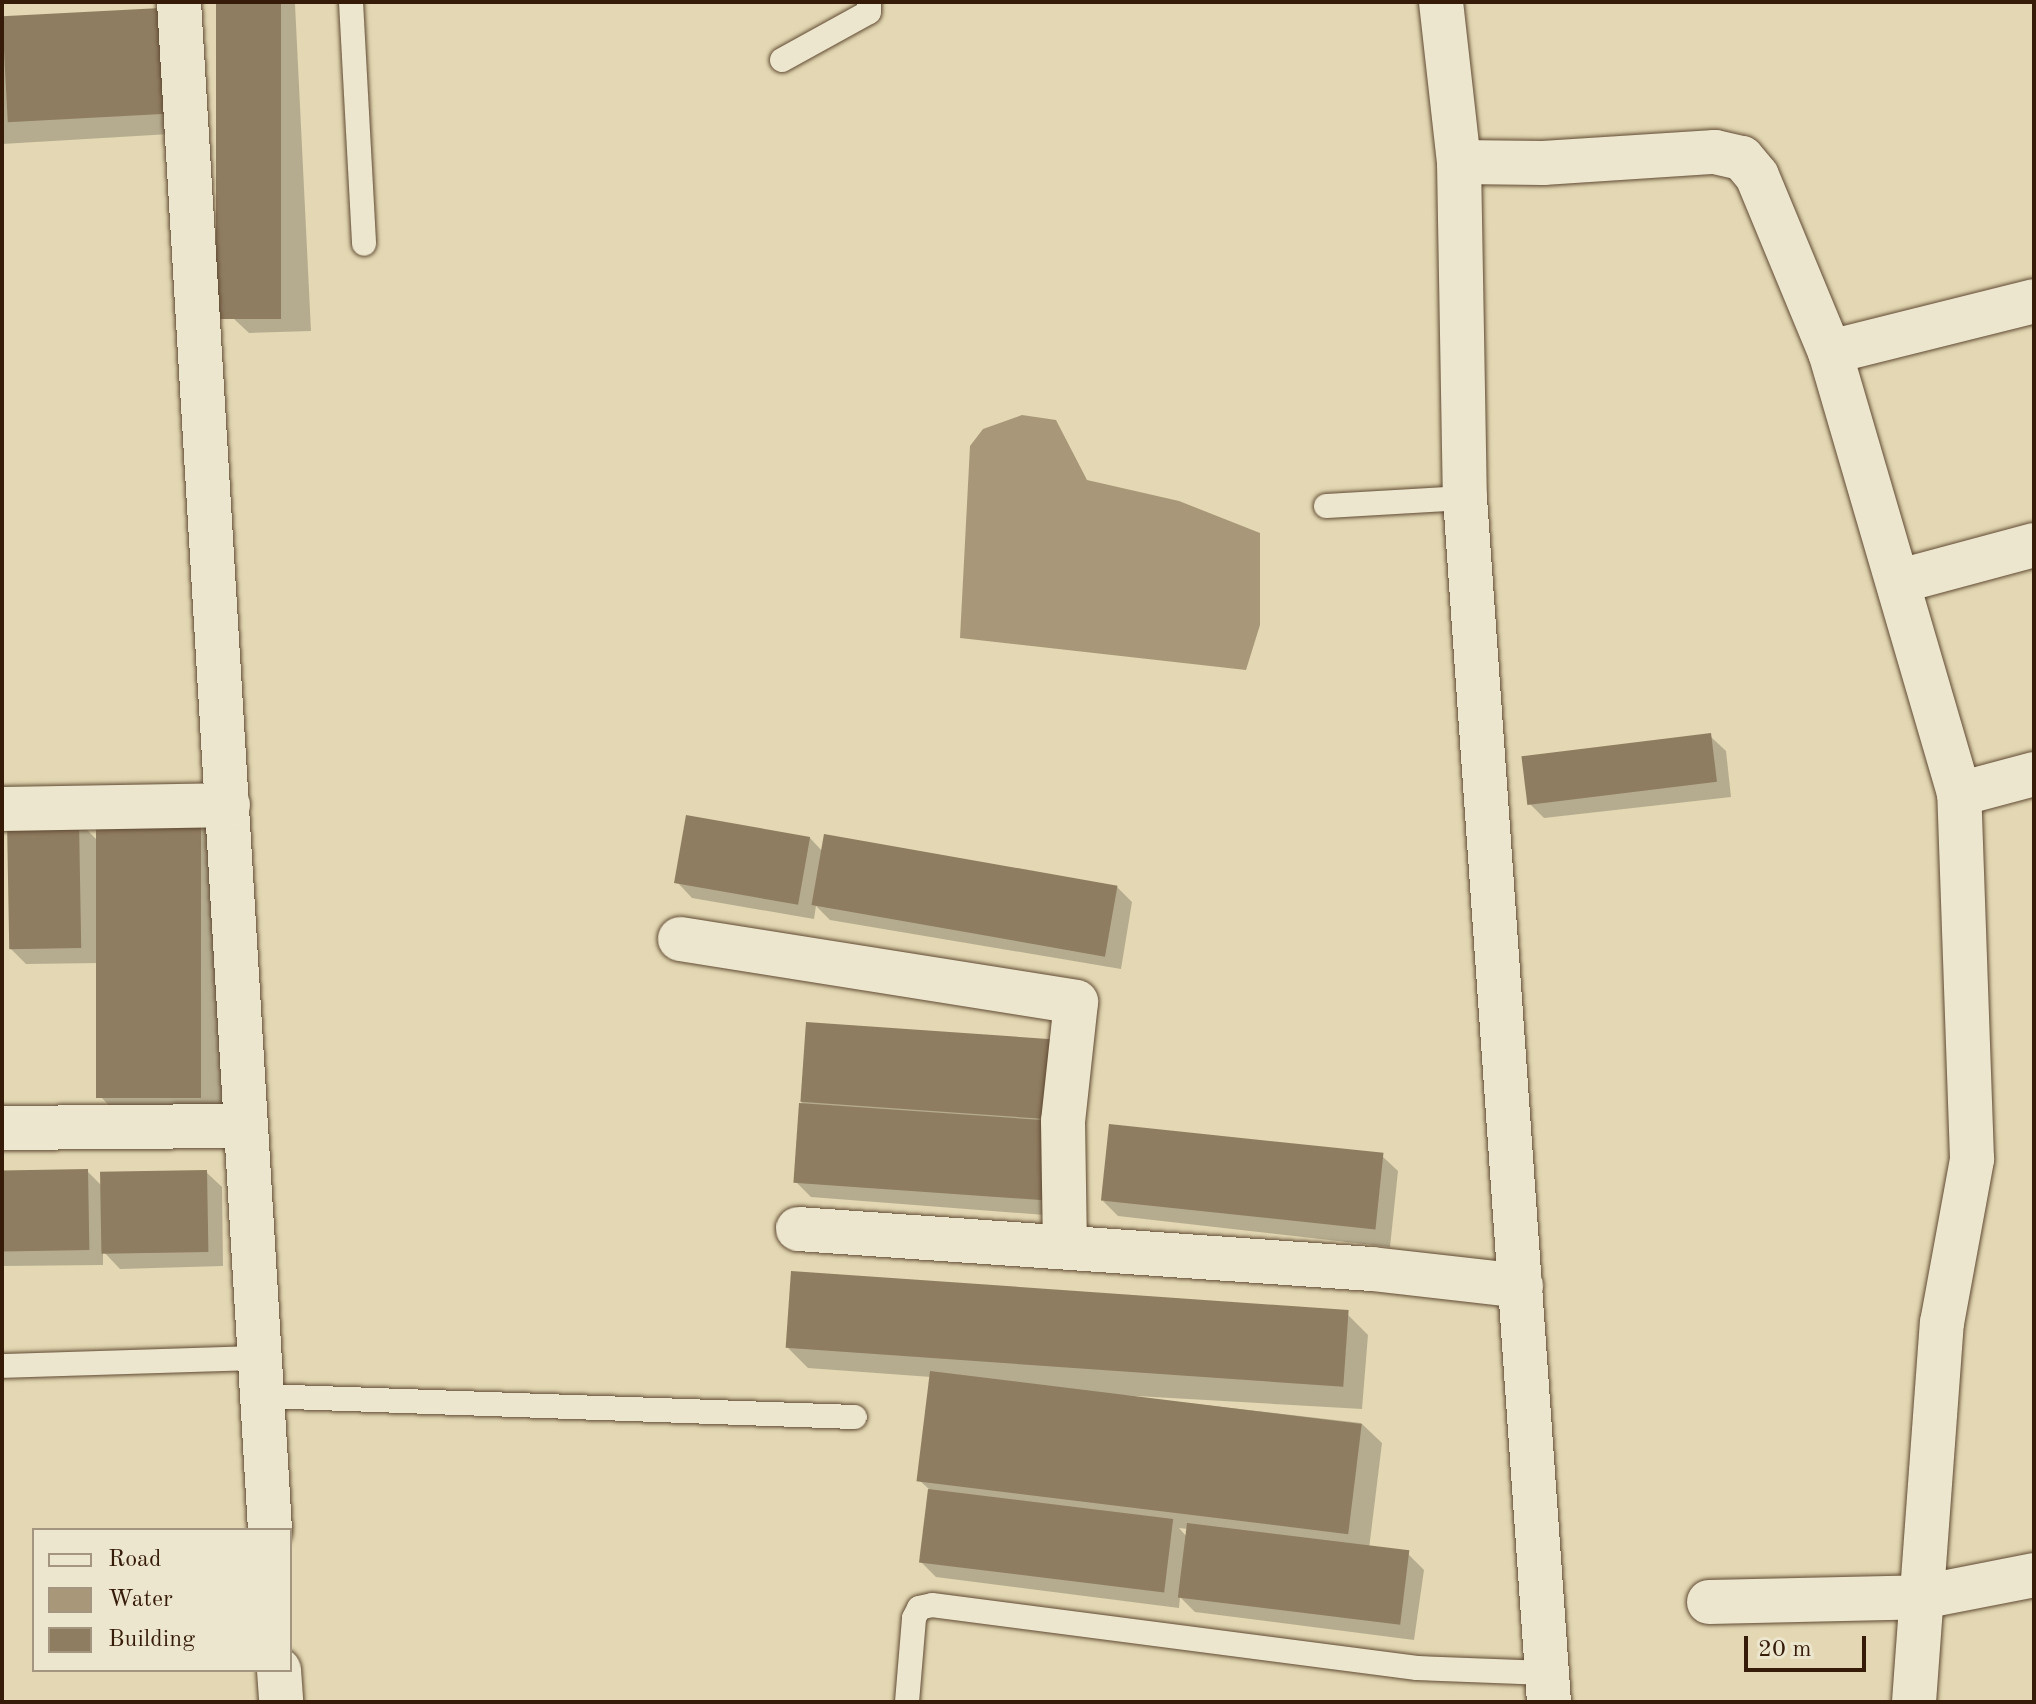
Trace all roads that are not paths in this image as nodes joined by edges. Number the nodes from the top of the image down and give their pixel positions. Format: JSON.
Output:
{"nodes":[{"id":1,"x":179,"y":2,"type":"edge"},
{"id":2,"x":351,"y":2,"type":"edge"},
{"id":3,"x":869,"y":2,"type":"edge"},
{"id":4,"x":1441,"y":2,"type":"edge"},
{"id":5,"x":782,"y":60,"type":"dead end"},
{"id":6,"x":1459,"y":162,"type":"junction"},
{"id":7,"x":364,"y":244,"type":"dead end"},
{"id":8,"x":2034,"y":301,"type":"edge"},
{"id":9,"x":1830,"y":352,"type":"junction"},
{"id":10,"x":1465,"y":498,"type":"junction"},
{"id":11,"x":1326,"y":506,"type":"dead end"},
{"id":12,"x":2034,"y":545,"type":"edge"},
{"id":13,"x":1900,"y":581,"type":"junction"},
{"id":14,"x":2034,"y":774,"type":"edge"},
{"id":15,"x":1959,"y":794,"type":"junction"},
{"id":16,"x":228,"y":805,"type":"junction"},
{"id":17,"x":2,"y":809,"type":"edge"},
{"id":18,"x":680,"y":939,"type":"dead end"},
{"id":19,"x":246,"y":1126,"type":"junction"},
{"id":20,"x":2,"y":1128,"type":"edge"},
{"id":21,"x":798,"y":1229,"type":"dead end"},
{"id":22,"x":1065,"y":1247,"type":"junction"},
{"id":23,"x":1521,"y":1286,"type":"junction"},
{"id":24,"x":2,"y":1366,"type":"edge"},
{"id":25,"x":261,"y":1377,"type":"junction"},
{"id":26,"x":855,"y":1417,"type":"dead end"},
{"id":27,"x":270,"y":1528,"type":"edge"},
{"id":28,"x":2034,"y":1575,"type":"edge"},
{"id":29,"x":1922,"y":1597,"type":"junction"},
{"id":30,"x":1709,"y":1602,"type":"dead end"},
{"id":31,"x":279,"y":1672,"type":"edge"},
{"id":32,"x":1548,"y":1688,"type":"edge"},
{"id":33,"x":281,"y":1702,"type":"edge"},
{"id":34,"x":907,"y":1702,"type":"edge"},
{"id":35,"x":1914,"y":1702,"type":"edge"}],
"edges":[{"from":1,"to":16,"type":"street"},
{"from":2,"to":7,"type":"lane"},
{"from":3,"to":5,"type":"lane"},
{"from":4,"to":6,"type":"street"},
{"from":6,"to":9,"type":"street"},
{"from":6,"to":10,"type":"street"},
{"from":8,"to":9,"type":"street"},
{"from":9,"to":13,"type":"street"},
{"from":10,"to":11,"type":"lane"},
{"from":10,"to":23,"type":"street"},
{"from":12,"to":13,"type":"street"},
{"from":13,"to":15,"type":"street"},
{"from":14,"to":15,"type":"street"},
{"from":15,"to":29,"type":"street"},
{"from":16,"to":17,"type":"street"},
{"from":16,"to":19,"type":"street"},
{"from":18,"to":22,"type":"street"},
{"from":19,"to":20,"type":"street"},
{"from":19,"to":25,"type":"street"},
{"from":21,"to":22,"type":"street"},
{"from":22,"to":23,"type":"street"},
{"from":23,"to":32,"type":"street"},
{"from":24,"to":25,"type":"lane"},
{"from":25,"to":26,"type":"lane"},
{"from":25,"to":27,"type":"street"},
{"from":28,"to":29,"type":"street"},
{"from":29,"to":30,"type":"street"},
{"from":29,"to":35,"type":"street"},
{"from":31,"to":33,"type":"street"},
{"from":32,"to":34,"type":"lane"}]}
